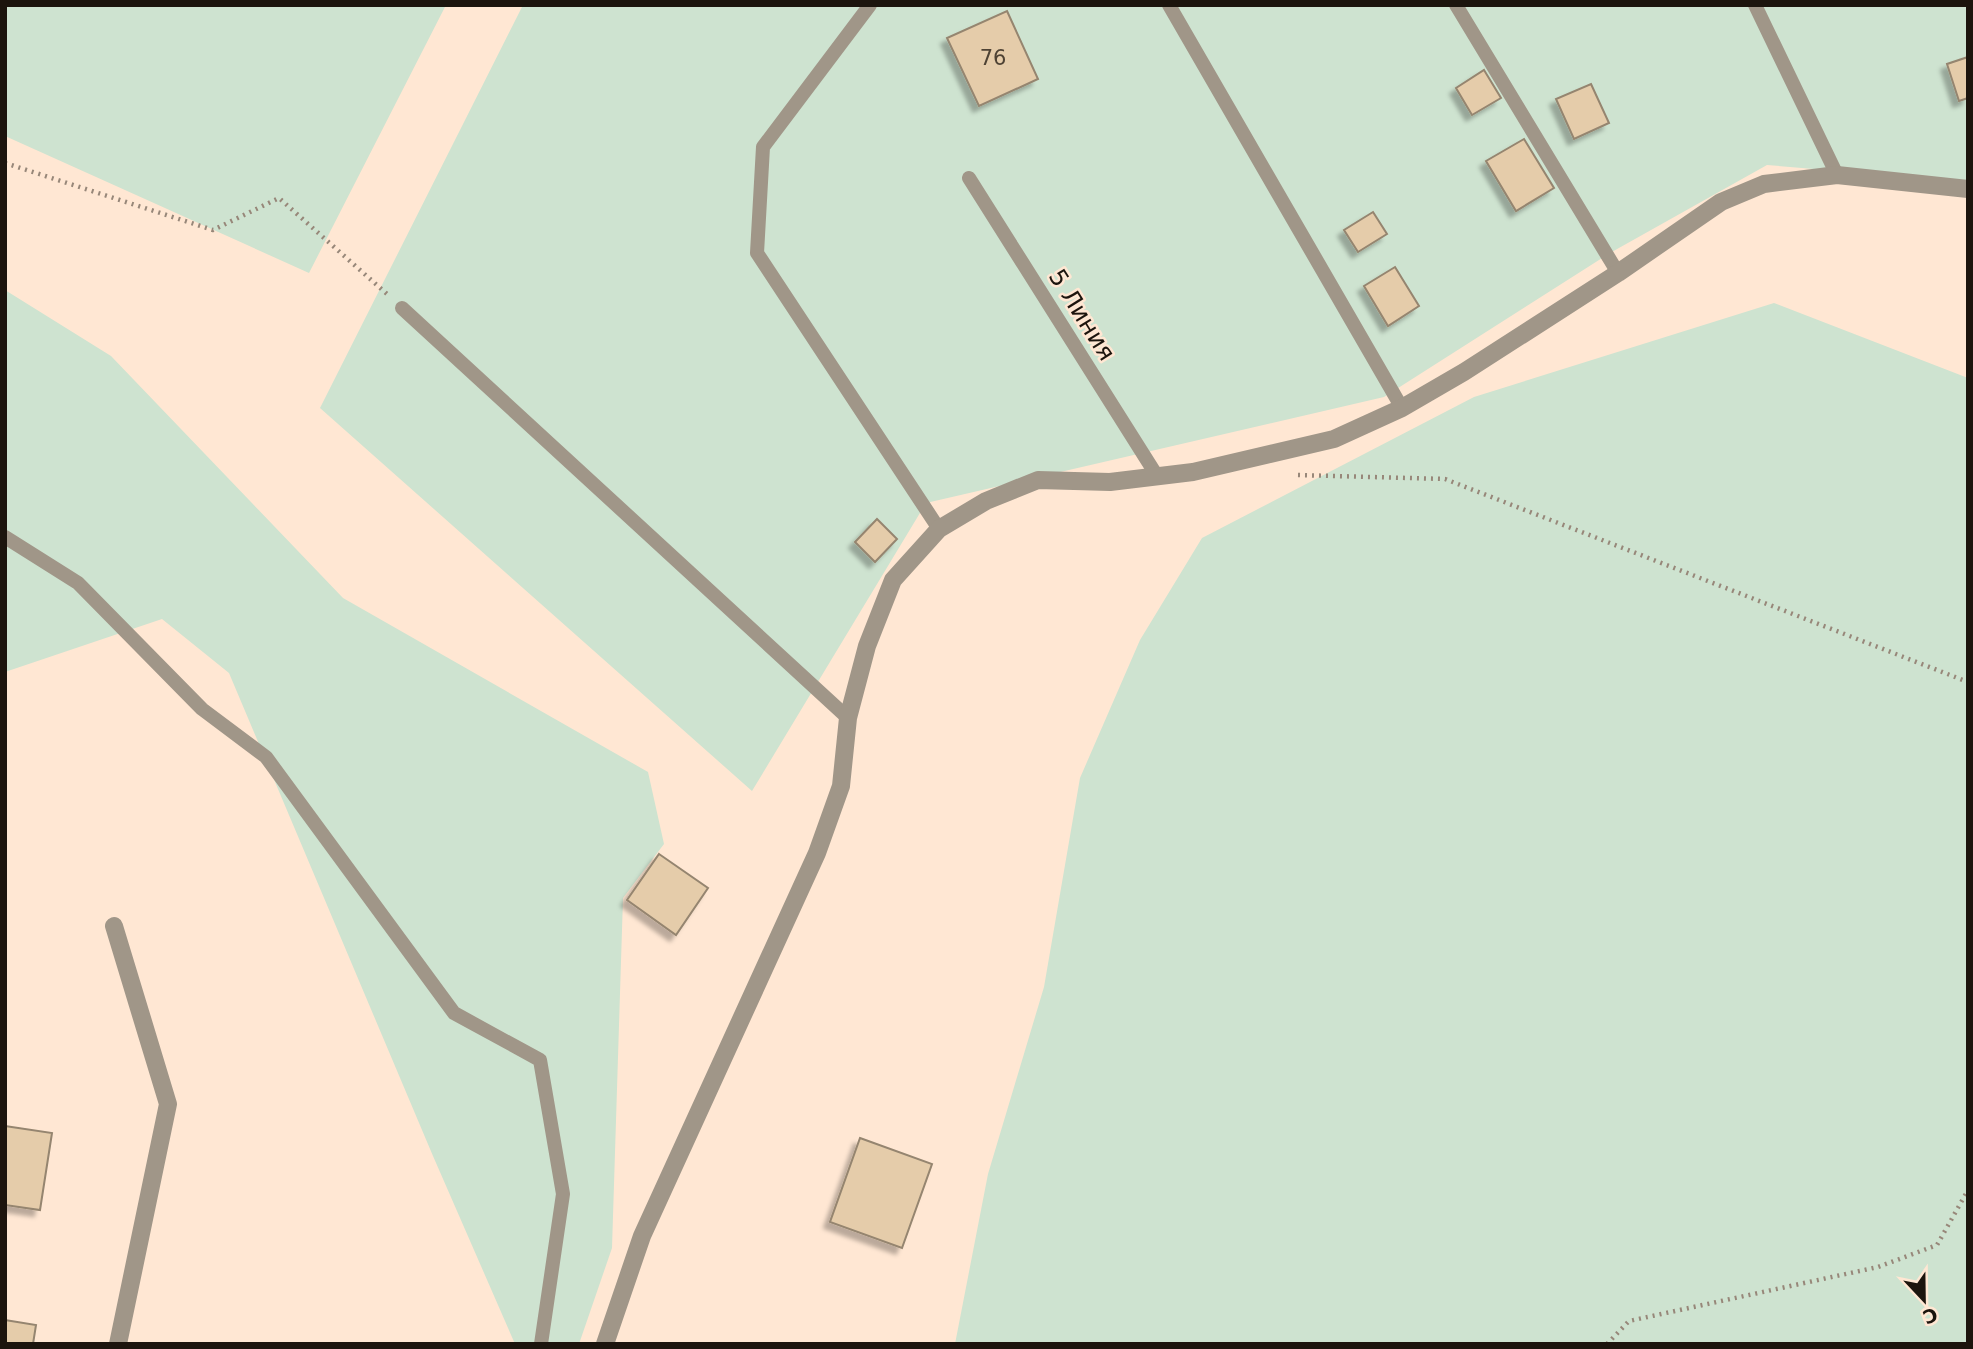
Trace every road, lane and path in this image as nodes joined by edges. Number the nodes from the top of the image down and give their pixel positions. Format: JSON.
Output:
{"nodes":[{"id":1,"x":870,"y":5,"type":"edge"},
{"id":2,"x":1169,"y":5,"type":"edge"},
{"id":3,"x":1456,"y":5,"type":"edge"},
{"id":4,"x":1755,"y":5,"type":"edge"},
{"id":5,"x":5,"y":163,"type":"edge"},
{"id":6,"x":1837,"y":175,"type":"junction"},
{"id":7,"x":970,"y":178,"type":"dead end"},
{"id":8,"x":1968,"y":189,"type":"edge"},
{"id":9,"x":1618,"y":273,"type":"junction"},
{"id":10,"x":402,"y":308,"type":"joint"},
{"id":11,"x":1402,"y":408,"type":"junction"},
{"id":12,"x":1286,"y":475,"type":"dead end"},
{"id":13,"x":1157,"y":476,"type":"junction"},
{"id":14,"x":939,"y":528,"type":"junction"},
{"id":15,"x":5,"y":537,"type":"edge"},
{"id":16,"x":1968,"y":682,"type":"edge"},
{"id":17,"x":848,"y":718,"type":"junction"},
{"id":18,"x":114,"y":926,"type":"dead end"},
{"id":19,"x":1968,"y":1190,"type":"edge"},
{"id":20,"x":118,"y":1344,"type":"edge"},
{"id":21,"x":541,"y":1344,"type":"edge"},
{"id":22,"x":605,"y":1344,"type":"edge"},
{"id":23,"x":1607,"y":1344,"type":"edge"}],
"edges":[{"from":1,"to":14,"type":"lane"},
{"from":2,"to":11,"type":"lane"},
{"from":3,"to":9,"type":"lane"},
{"from":4,"to":6,"type":"lane"},
{"from":5,"to":10,"type":"path"},
{"from":6,"to":8,"type":"street"},
{"from":6,"to":9,"type":"street"},
{"from":7,"to":13,"type":"lane","name":"5 Линия"},
{"from":9,"to":11,"type":"street"},
{"from":10,"to":17,"type":"lane"},
{"from":11,"to":13,"type":"street"},
{"from":12,"to":16,"type":"path"},
{"from":13,"to":14,"type":"street"},
{"from":14,"to":17,"type":"street"},
{"from":15,"to":21,"type":"lane"},
{"from":17,"to":22,"type":"street"},
{"from":18,"to":20,"type":"street"},
{"from":19,"to":23,"type":"path"}]}
